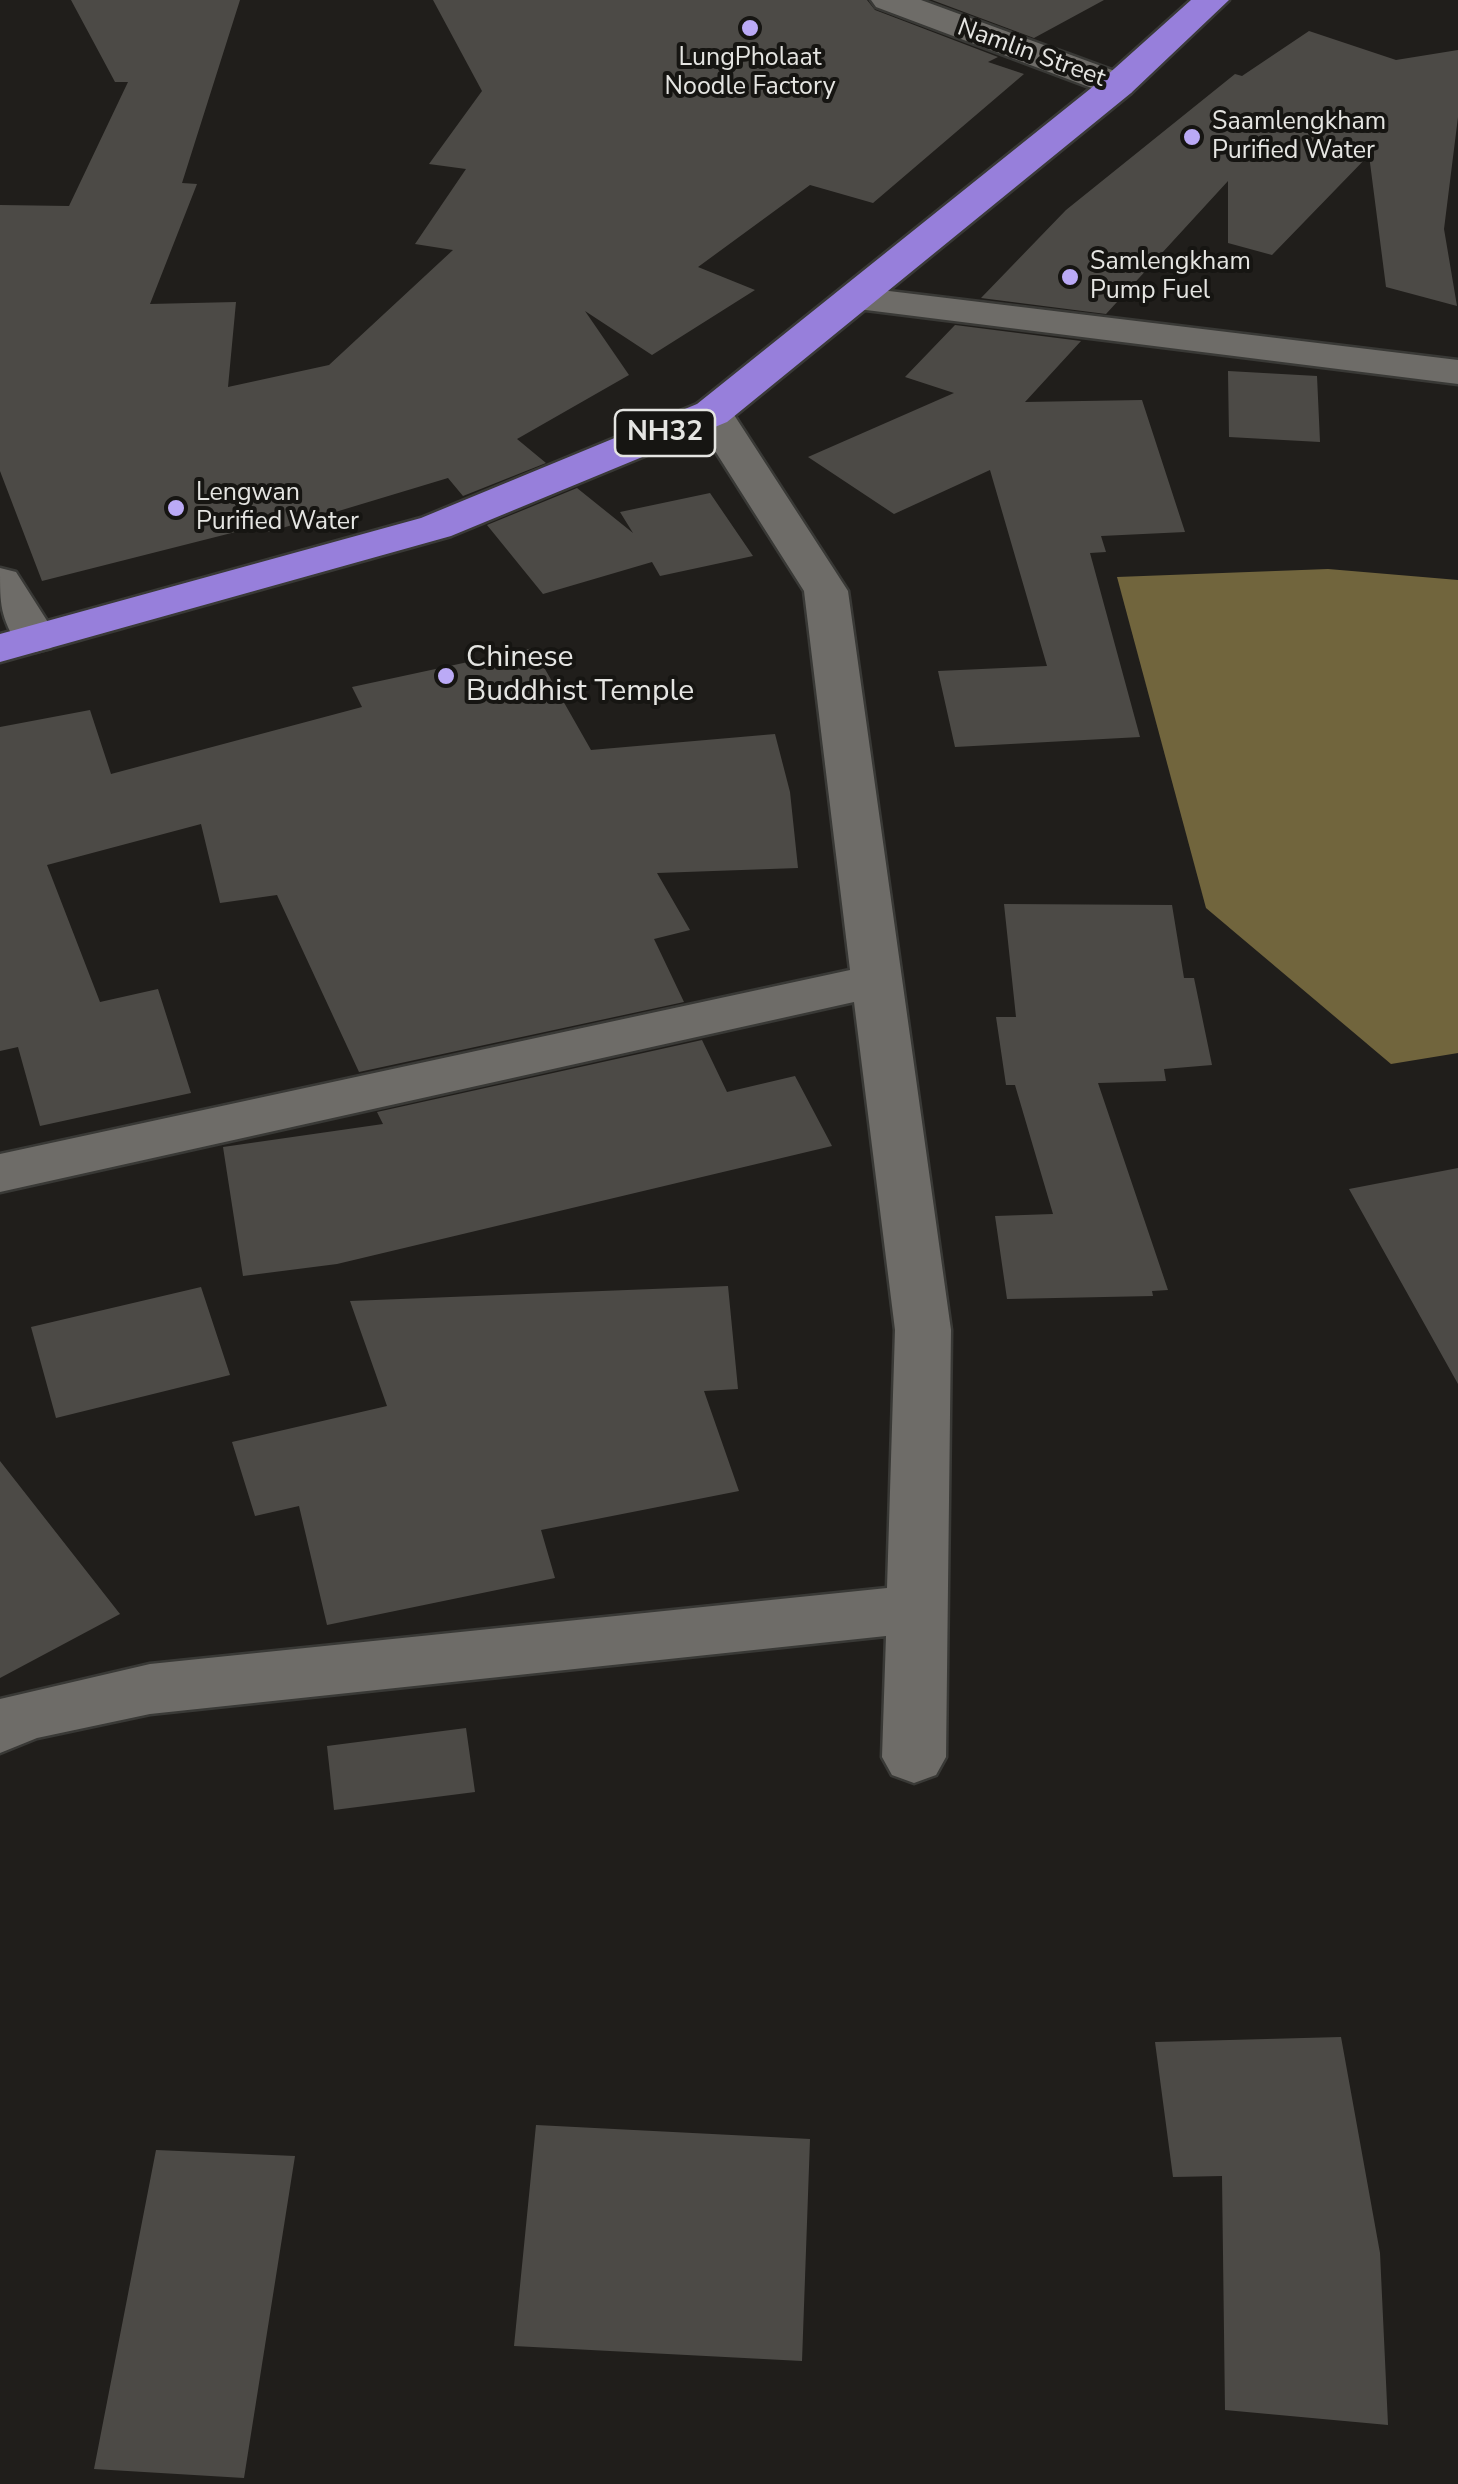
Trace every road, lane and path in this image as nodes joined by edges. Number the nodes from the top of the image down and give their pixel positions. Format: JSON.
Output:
{"nodes":[{"id":1,"x":888,"y":0,"type":"edge"},
{"id":2,"x":1212,"y":0,"type":"edge"},
{"id":3,"x":1118,"y":86,"type":"junction"},
{"id":4,"x":856,"y":299,"type":"junction"},
{"id":5,"x":1458,"y":372,"type":"edge"},
{"id":6,"x":712,"y":413,"type":"junction"},
{"id":7,"x":0,"y":581,"type":"edge"},
{"id":8,"x":17,"y":643,"type":"edge"},
{"id":9,"x":874,"y":981,"type":"junction"},
{"id":10,"x":0,"y":1172,"type":"edge"},
{"id":11,"x":917,"y":1610,"type":"junction"},
{"id":12,"x":0,"y":1728,"type":"edge"},
{"id":13,"x":914,"y":1757,"type":"dead end"}],
"edges":[{"from":1,"to":3,"type":"street","name":"Namlin Street"},
{"from":2,"to":3,"type":"highway","number":"NH32"},
{"from":3,"to":4,"type":"highway","number":"NH32"},
{"from":4,"to":5,"type":"street"},
{"from":4,"to":6,"type":"highway","number":"NH32"},
{"from":6,"to":8,"type":"highway","number":"NH32"},
{"from":6,"to":9,"type":"street"},
{"from":7,"to":8,"type":"street"},
{"from":9,"to":10,"type":"street"},
{"from":9,"to":11,"type":"street"},
{"from":11,"to":12,"type":"street"},
{"from":11,"to":13,"type":"street"}]}
